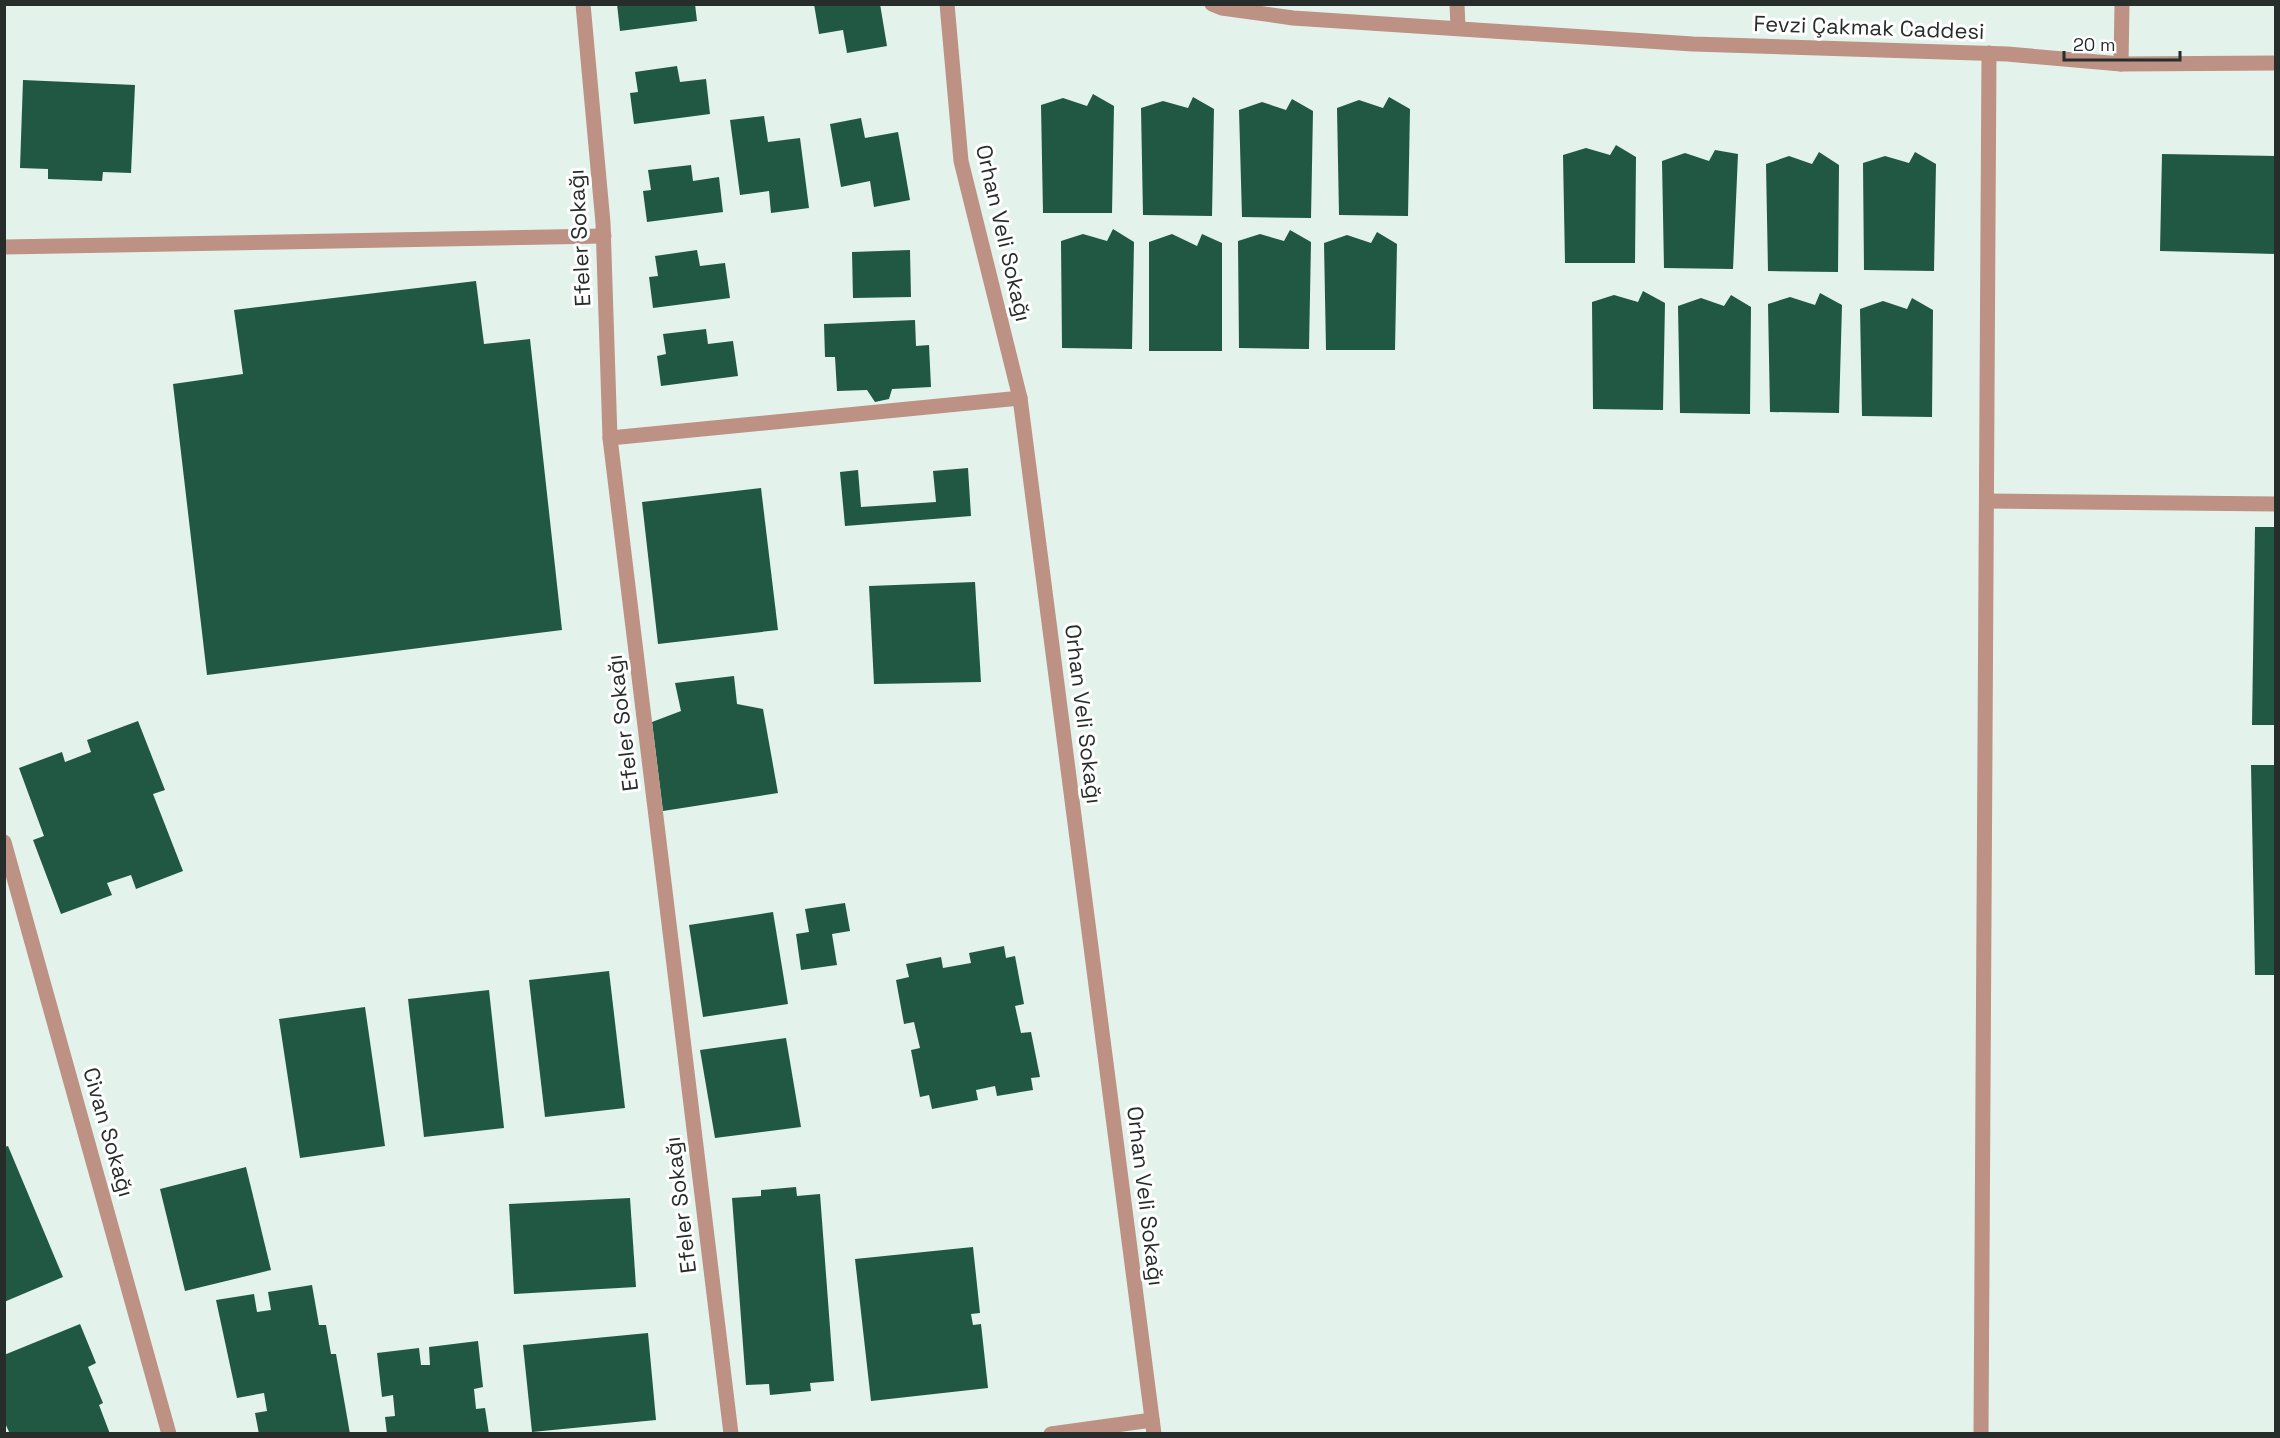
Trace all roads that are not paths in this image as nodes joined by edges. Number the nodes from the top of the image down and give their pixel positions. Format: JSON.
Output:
{"nodes":[{"id":1,"x":583,"y":4,"type":"edge"},
{"id":2,"x":947,"y":4,"type":"edge"},
{"id":3,"x":1212,"y":4,"type":"edge"},
{"id":4,"x":1457,"y":4,"type":"edge"},
{"id":5,"x":2122,"y":4,"type":"edge"},
{"id":6,"x":1293,"y":11,"type":"edge"},
{"id":7,"x":1458,"y":28,"type":"junction"},
{"id":8,"x":1989,"y":53,"type":"junction"},
{"id":9,"x":2276,"y":63,"type":"edge"},
{"id":10,"x":2121,"y":64,"type":"junction"},
{"id":11,"x":604,"y":236,"type":"junction"},
{"id":12,"x":4,"y":247,"type":"edge"},
{"id":13,"x":1020,"y":398,"type":"junction"},
{"id":14,"x":610,"y":438,"type":"junction"},
{"id":15,"x":1987,"y":501,"type":"junction"},
{"id":16,"x":2276,"y":504,"type":"edge"},
{"id":17,"x":4,"y":842,"type":"edge"},
{"id":18,"x":1153,"y":1427,"type":"edge"},
{"id":19,"x":169,"y":1434,"type":"edge"},
{"id":20,"x":731,"y":1434,"type":"edge"},
{"id":21,"x":1051,"y":1434,"type":"edge"},
{"id":22,"x":1982,"y":1434,"type":"edge"}],
"edges":[{"from":1,"to":11,"type":"street","name":"Efeler Sokağı"},
{"from":2,"to":13,"type":"street","name":"Orhan Veli Sokağı"},
{"from":3,"to":6,"type":"street","name":"Fevzi Çakmak Caddesi"},
{"from":4,"to":7,"type":"street"},
{"from":5,"to":10,"type":"street"},
{"from":6,"to":7,"type":"street","name":"Fevzi Çakmak Caddesi"},
{"from":7,"to":8,"type":"street","name":"Fevzi Çakmak Caddesi"},
{"from":8,"to":10,"type":"street","name":"Fevzi Çakmak Caddesi"},
{"from":8,"to":15,"type":"street"},
{"from":9,"to":10,"type":"street","name":"Fevzi Çakmak Caddesi"},
{"from":11,"to":12,"type":"street"},
{"from":11,"to":14,"type":"street","name":"Efeler Sokağı"},
{"from":13,"to":14,"type":"street"},
{"from":13,"to":18,"type":"street","name":"Orhan Veli Sokağı"},
{"from":14,"to":20,"type":"street","name":"Efeler Sokağı"},
{"from":15,"to":16,"type":"street"},
{"from":15,"to":22,"type":"street"},
{"from":17,"to":19,"type":"street","name":"Civan Sokağı"},
{"from":18,"to":21,"type":"street"}]}
